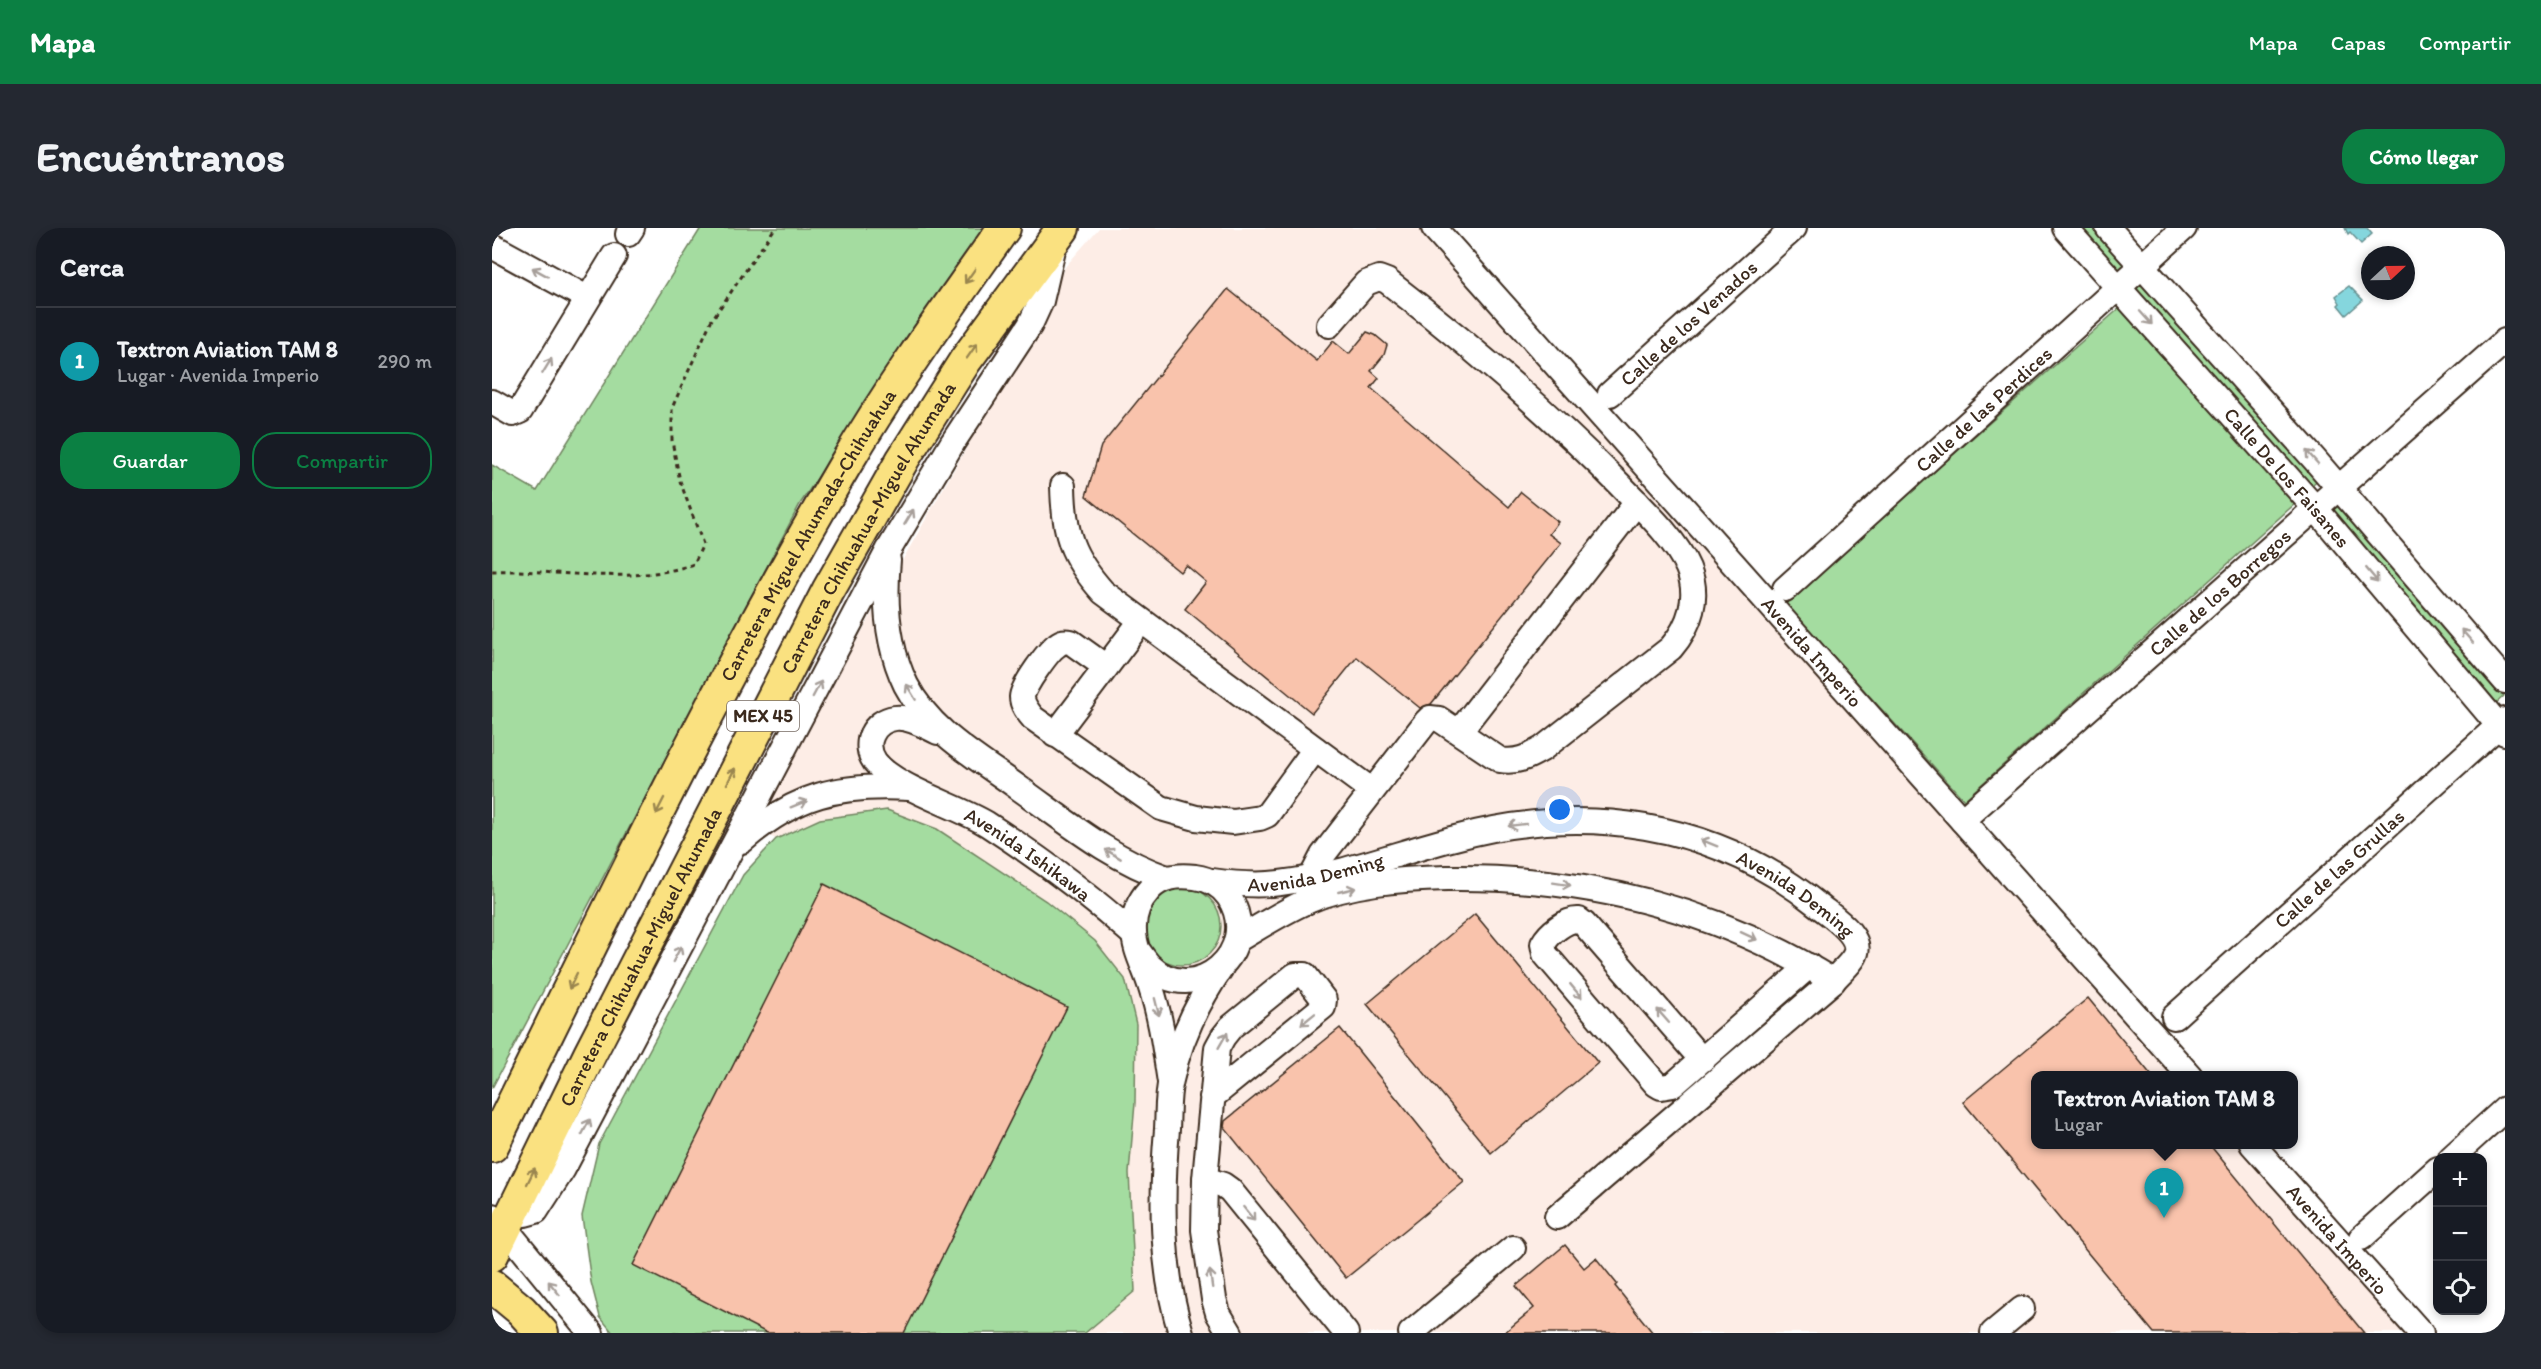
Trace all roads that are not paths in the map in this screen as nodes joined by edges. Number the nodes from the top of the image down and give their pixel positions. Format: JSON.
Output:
{"nodes":[{"id":1,"x":1004,"y":228,"type":"edge"},
{"id":2,"x":1434,"y":228,"type":"edge"},
{"id":3,"x":1794,"y":228,"type":"edge"},
{"id":4,"x":2065,"y":228,"type":"edge"},
{"id":5,"x":2108,"y":228,"type":"edge"},
{"id":6,"x":2184,"y":228,"type":"edge"},
{"id":7,"x":1059,"y":233,"type":"edge"},
{"id":8,"x":492,"y":246,"type":"edge"},
{"id":9,"x":614,"y":256,"type":"dead end"},
{"id":10,"x":2141,"y":265,"type":"junction"},
{"id":11,"x":2118,"y":286,"type":"junction"},
{"id":12,"x":587,"y":298,"type":"junction"},
{"id":13,"x":1329,"y":326,"type":"dead end"},
{"id":14,"x":2505,"y":341,"type":"edge"},
{"id":15,"x":1610,"y":394,"type":"dead end"},
{"id":16,"x":492,"y":402,"type":"edge"},
{"id":17,"x":1063,"y":486,"type":"dead end"},
{"id":18,"x":2340,"y":488,"type":"junction"},
{"id":19,"x":1637,"y":502,"type":"junction"},
{"id":20,"x":2316,"y":509,"type":"junction"},
{"id":21,"x":888,"y":552,"type":"junction"},
{"id":22,"x":1785,"y":589,"type":"dead end"},
{"id":23,"x":1141,"y":621,"type":"junction"},
{"id":24,"x":1106,"y":667,"type":"junction"},
{"id":25,"x":2505,"y":681,"type":"edge"},
{"id":26,"x":2503,"y":726,"type":"edge"},
{"id":27,"x":1459,"y":732,"type":"junction"},
{"id":28,"x":1055,"y":735,"type":"junction"},
{"id":29,"x":948,"y":737,"type":"junction"},
{"id":30,"x":1315,"y":749,"type":"junction"},
{"id":31,"x":912,"y":789,"type":"junction"},
{"id":32,"x":1371,"y":790,"type":"junction"},
{"id":33,"x":1962,"y":820,"type":"junction"},
{"id":34,"x":734,"y":848,"type":"junction"},
{"id":35,"x":1167,"y":878,"type":"junction"},
{"id":36,"x":1311,"y":878,"type":"junction"},
{"id":37,"x":1212,"y":881,"type":"junction"},
{"id":38,"x":1306,"y":902,"type":"junction"},
{"id":39,"x":1237,"y":940,"type":"junction"},
{"id":40,"x":1136,"y":943,"type":"junction"},
{"id":41,"x":1809,"y":966,"type":"junction"},
{"id":42,"x":1221,"y":968,"type":"junction"},
{"id":43,"x":1833,"y":981,"type":"junction"},
{"id":44,"x":2174,"y":1017,"type":"dead end"},
{"id":45,"x":1702,"y":1060,"type":"junction"},
{"id":46,"x":2186,"y":1071,"type":"edge"},
{"id":47,"x":1170,"y":1082,"type":"junction"},
{"id":48,"x":1212,"y":1097,"type":"junction"},
{"id":49,"x":2505,"y":1109,"type":"edge"},
{"id":50,"x":492,"y":1146,"type":"edge"},
{"id":51,"x":2256,"y":1149,"type":"edge"},
{"id":52,"x":2457,"y":1153,"type":"edge"},
{"id":53,"x":2433,"y":1173,"type":"edge"},
{"id":54,"x":1205,"y":1179,"type":"junction"},
{"id":55,"x":1557,"y":1217,"type":"dead end"},
{"id":56,"x":501,"y":1228,"type":"edge"},
{"id":57,"x":2361,"y":1238,"type":"dead end"},
{"id":58,"x":1513,"y":1248,"type":"dead end"},
{"id":59,"x":492,"y":1286,"type":"edge"},
{"id":60,"x":2022,"y":1309,"type":"dead end"},
{"id":61,"x":542,"y":1333,"type":"edge"},
{"id":62,"x":591,"y":1333,"type":"edge"},
{"id":63,"x":1181,"y":1333,"type":"edge"},
{"id":64,"x":1230,"y":1333,"type":"edge"},
{"id":65,"x":1346,"y":1333,"type":"edge"},
{"id":66,"x":1411,"y":1333,"type":"edge"},
{"id":67,"x":1993,"y":1333,"type":"edge"},
{"id":68,"x":2421,"y":1333,"type":"edge"}],
"edges":[{"from":1,"to":50,"type":"main road","name":"Carretera Miguel Ahumada-Chihuahua","number":"MEX 45","one_way":true},
{"from":2,"to":33,"type":"street","name":"Avenida Imperio"},
{"from":3,"to":15,"type":"street","name":"Calle de los Venados"},
{"from":4,"to":11,"type":"street","name":"Calle De los Faisanes"},
{"from":5,"to":10,"type":"street","name":"Calle De los Faisanes"},
{"from":6,"to":10,"type":"street","name":"Calle de las Perdices"},
{"from":21,"to":7,"type":"street","one_way":true},
{"from":56,"to":7,"type":"main road","name":"Carretera Chihuahua-Miguel Ahumada","number":"MEX 45","one_way":true},
{"from":12,"to":8,"type":"street","one_way":true},
{"from":9,"to":12,"type":"street"},
{"from":10,"to":11,"type":"street","name":"Calle de las Perdices"},
{"from":18,"to":10,"type":"street","name":"Calle De los Faisanes","one_way":true},
{"from":11,"to":20,"type":"street","name":"Calle De los Faisanes","one_way":true},
{"from":11,"to":22,"type":"street","name":"Calle de las Perdices"},
{"from":16,"to":12,"type":"street","one_way":true},
{"from":13,"to":19,"type":"street"},
{"from":14,"to":18,"type":"street","name":"Calle de los Borregos"},
{"from":17,"to":23,"type":"street"},
{"from":18,"to":20,"type":"street","name":"Calle de los Borregos"},
{"from":25,"to":18,"type":"street","name":"Calle De los Faisanes","one_way":true},
{"from":19,"to":27,"type":"street"},
{"from":19,"to":27,"type":"street"},
{"from":20,"to":26,"type":"street","name":"Calle De los Faisanes","one_way":true},
{"from":20,"to":33,"type":"street","name":"Calle de los Borregos"},
{"from":29,"to":21,"type":"street","one_way":true},
{"from":34,"to":21,"type":"street","one_way":true},
{"from":23,"to":24,"type":"street"},
{"from":23,"to":30,"type":"street"},
{"from":24,"to":28,"type":"street"},
{"from":24,"to":28,"type":"street"},
{"from":26,"to":44,"type":"street","name":"Calle de las Grullas"},
{"from":27,"to":32,"type":"street"},
{"from":28,"to":30,"type":"street"},
{"from":29,"to":31,"type":"street"},
{"from":35,"to":29,"type":"street","one_way":true},
{"from":30,"to":32,"type":"street"},
{"from":34,"to":31,"type":"street","one_way":true},
{"from":31,"to":40,"type":"street","name":"Avenida Ishikawa"},
{"from":32,"to":36,"type":"street"},
{"from":33,"to":46,"type":"street","name":"Avenida Imperio"},
{"from":56,"to":34,"type":"street","one_way":true},
{"from":35,"to":37,"type":"street"},
{"from":35,"to":40,"type":"street"},
{"from":36,"to":37,"type":"street","name":"Avenida Deming"},
{"from":36,"to":38,"type":"street"},
{"from":43,"to":36,"type":"street","name":"Avenida Deming","one_way":true},
{"from":37,"to":39,"type":"street"},
{"from":38,"to":39,"type":"street","name":"Avenida Deming"},
{"from":38,"to":41,"type":"street","name":"Avenida Deming","one_way":true},
{"from":39,"to":42,"type":"street"},
{"from":40,"to":42,"type":"street","name":"Avenida Ishikawa"},
{"from":40,"to":47,"type":"street","one_way":true},
{"from":41,"to":43,"type":"street","name":"Avenida Deming"},
{"from":41,"to":45,"type":"street"},
{"from":42,"to":47,"type":"street"},
{"from":43,"to":55,"type":"street"},
{"from":45,"to":45,"type":"street","one_way":true},
{"from":47,"to":63,"type":"street"},
{"from":48,"to":48,"type":"street","one_way":true},
{"from":48,"to":54,"type":"street"},
{"from":49,"to":52,"type":"street"},
{"from":51,"to":68,"type":"street","name":"Avenida Imperio"},
{"from":53,"to":57,"type":"street"},
{"from":64,"to":54,"type":"street","one_way":true},
{"from":54,"to":65,"type":"street","one_way":true},
{"from":62,"to":56,"type":"street","one_way":true},
{"from":58,"to":66,"type":"street"},
{"from":59,"to":61,"type":"main road"},
{"from":60,"to":67,"type":"street"}]}
